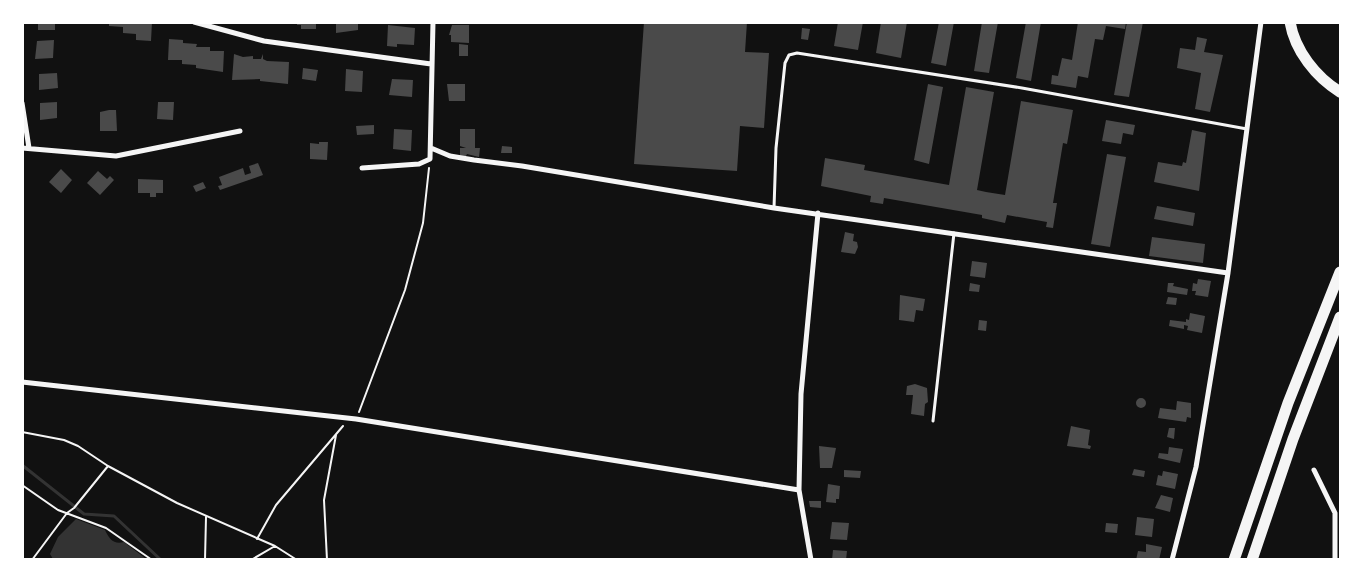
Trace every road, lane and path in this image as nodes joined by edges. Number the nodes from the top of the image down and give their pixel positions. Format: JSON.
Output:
{"nodes":[{"id":1,"x":194,"y":22,"type":"edge"},
{"id":2,"x":433,"y":22,"type":"edge"},
{"id":3,"x":1261,"y":22,"type":"edge"},
{"id":4,"x":1290,"y":22,"type":"edge"},
{"id":5,"x":203,"y":24,"type":"edge"},
{"id":6,"x":432,"y":64,"type":"junction"},
{"id":7,"x":1340,"y":92,"type":"edge"},
{"id":8,"x":22,"y":103,"type":"edge"},
{"id":9,"x":1247,"y":129,"type":"junction"},
{"id":10,"x":240,"y":131,"type":"dead end"},
{"id":11,"x":22,"y":148,"type":"edge"},
{"id":12,"x":29,"y":148,"type":"junction"},
{"id":13,"x":430,"y":148,"type":"junction"},
{"id":14,"x":430,"y":159,"type":"junction"},
{"id":15,"x":362,"y":168,"type":"dead end"},
{"id":16,"x":774,"y":208,"type":"junction"},
{"id":17,"x":818,"y":213,"type":"junction"},
{"id":18,"x":954,"y":233,"type":"junction"},
{"id":19,"x":1340,"y":272,"type":"edge"},
{"id":20,"x":1228,"y":273,"type":"junction"},
{"id":21,"x":1340,"y":317,"type":"edge"},
{"id":22,"x":22,"y":382,"type":"edge"},
{"id":23,"x":349,"y":419,"type":"junction"},
{"id":24,"x":356,"y":419,"type":"junction"},
{"id":25,"x":933,"y":421,"type":"dead end"},
{"id":26,"x":22,"y":432,"type":"edge"},
{"id":27,"x":337,"y":433,"type":"junction"},
{"id":28,"x":108,"y":466,"type":"junction"},
{"id":29,"x":1314,"y":470,"type":"dead end"},
{"id":30,"x":22,"y":485,"type":"edge"},
{"id":31,"x":799,"y":490,"type":"junction"},
{"id":32,"x":67,"y":513,"type":"junction"},
{"id":33,"x":206,"y":517,"type":"junction"},
{"id":34,"x":257,"y":539,"type":"junction"},
{"id":35,"x":275,"y":546,"type":"junction"},
{"id":36,"x":32,"y":560,"type":"edge"},
{"id":37,"x":152,"y":560,"type":"edge"},
{"id":38,"x":205,"y":560,"type":"edge"},
{"id":39,"x":251,"y":560,"type":"edge"},
{"id":40,"x":297,"y":560,"type":"edge"},
{"id":41,"x":327,"y":560,"type":"edge"},
{"id":42,"x":811,"y":560,"type":"edge"},
{"id":43,"x":1172,"y":560,"type":"edge"},
{"id":44,"x":1234,"y":560,"type":"edge"},
{"id":45,"x":1252,"y":560,"type":"edge"},
{"id":46,"x":1335,"y":560,"type":"edge"}],
"edges":[{"from":1,"to":5,"type":"street"},
{"from":2,"to":6,"type":"street"},
{"from":3,"to":9,"type":"street"},
{"from":4,"to":7,"type":"highway"},
{"from":5,"to":6,"type":"street"},
{"from":6,"to":13,"type":"street"},
{"from":8,"to":12,"type":"street"},
{"from":9,"to":16,"type":"lane"},
{"from":9,"to":20,"type":"street"},
{"from":10,"to":12,"type":"street"},
{"from":11,"to":12,"type":"street"},
{"from":13,"to":14,"type":"street"},
{"from":13,"to":16,"type":"street"},
{"from":14,"to":15,"type":"street"},
{"from":14,"to":24,"type":"path"},
{"from":16,"to":17,"type":"street"},
{"from":17,"to":18,"type":"street"},
{"from":17,"to":31,"type":"street"},
{"from":18,"to":20,"type":"street"},
{"from":18,"to":25,"type":"lane"},
{"from":19,"to":44,"type":"highway"},
{"from":20,"to":43,"type":"street"},
{"from":21,"to":45,"type":"highway"},
{"from":22,"to":23,"type":"street"},
{"from":23,"to":24,"type":"street"},
{"from":23,"to":27,"type":"path"},
{"from":24,"to":31,"type":"street"},
{"from":26,"to":28,"type":"path"},
{"from":27,"to":34,"type":"path"},
{"from":27,"to":41,"type":"path"},
{"from":28,"to":32,"type":"path"},
{"from":28,"to":33,"type":"path"},
{"from":29,"to":46,"type":"street"},
{"from":30,"to":32,"type":"path"},
{"from":31,"to":42,"type":"street"},
{"from":32,"to":36,"type":"path"},
{"from":32,"to":37,"type":"path"},
{"from":33,"to":34,"type":"path"},
{"from":33,"to":38,"type":"path"},
{"from":34,"to":35,"type":"path"},
{"from":35,"to":39,"type":"path"},
{"from":35,"to":40,"type":"path"}]}
